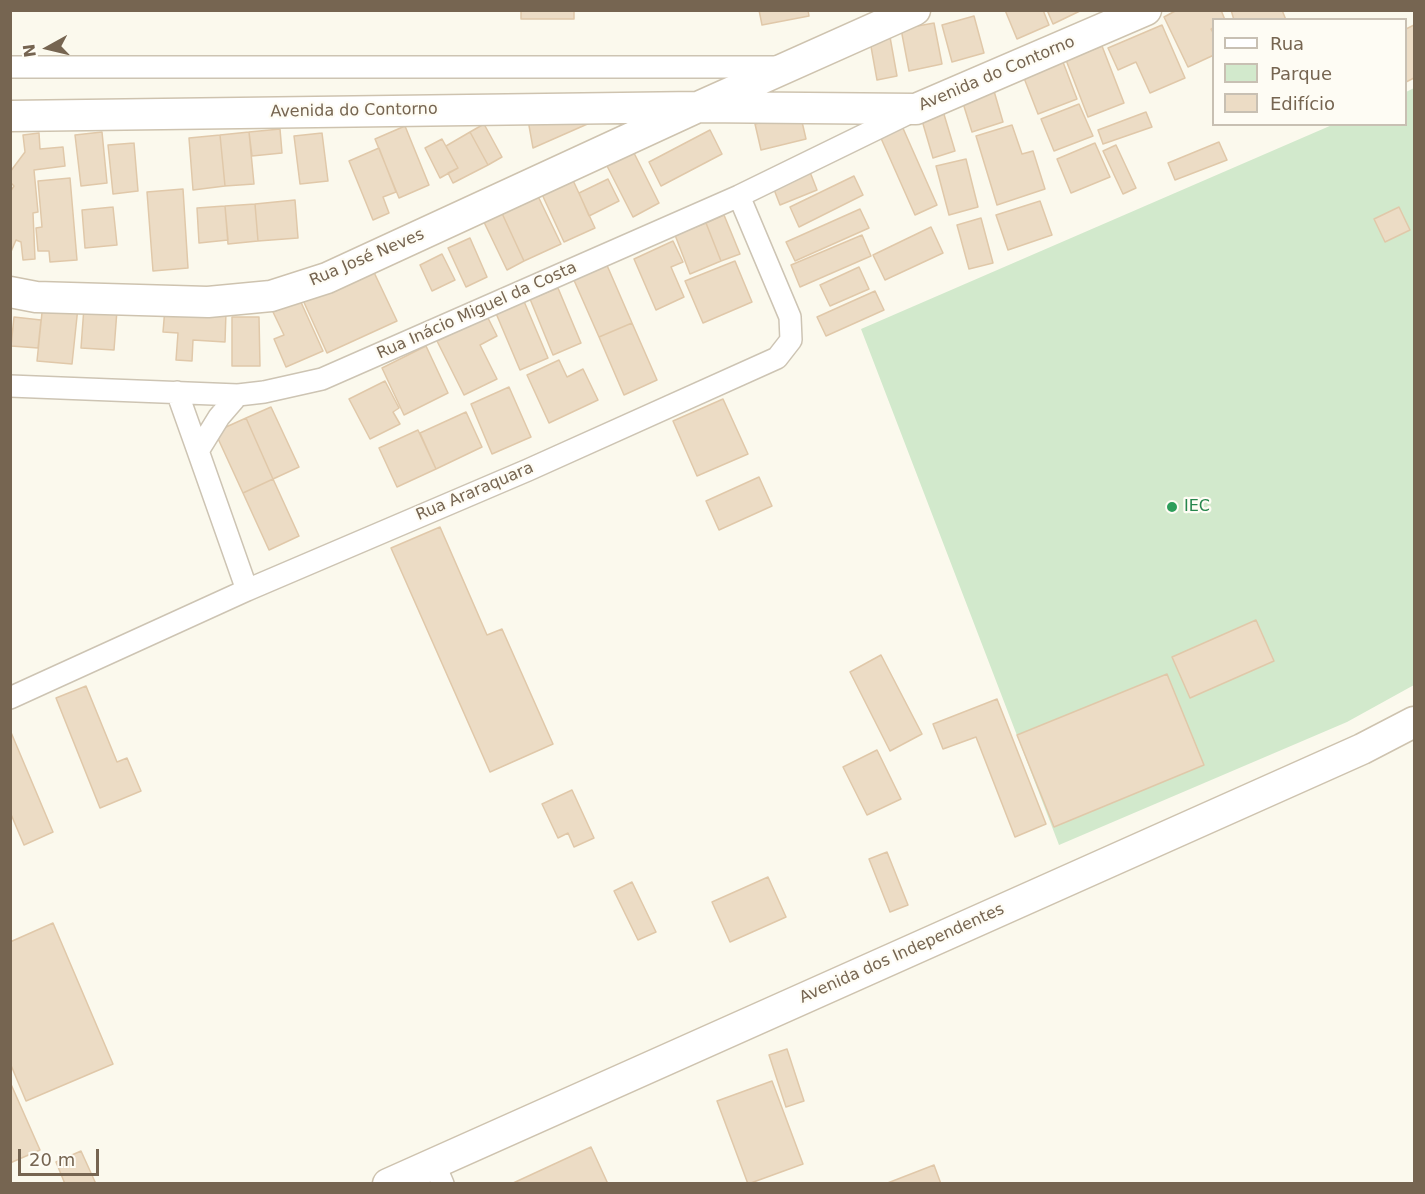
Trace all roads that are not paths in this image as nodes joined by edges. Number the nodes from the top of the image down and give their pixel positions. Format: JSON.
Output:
{"nodes":[{"id":1,"x":915,"y":10,"type":"edge"},
{"id":2,"x":1146,"y":10,"type":"edge"},
{"id":3,"x":10,"y":67,"type":"edge"},
{"id":4,"x":788,"y":67,"type":"junction"},
{"id":5,"x":698,"y":107,"type":"junction"},
{"id":6,"x":916,"y":110,"type":"junction"},
{"id":7,"x":10,"y":116,"type":"edge"},
{"id":8,"x":739,"y":196,"type":"junction"},
{"id":9,"x":10,"y":292,"type":"edge"},
{"id":10,"x":10,"y":386,"type":"edge"},
{"id":11,"x":177,"y":392,"type":"junction"},
{"id":12,"x":238,"y":395,"type":"junction"},
{"id":13,"x":198,"y":451,"type":"junction"},
{"id":14,"x":247,"y":590,"type":"junction"},
{"id":15,"x":10,"y":698,"type":"edge"},
{"id":16,"x":1414,"y":722,"type":"edge"},
{"id":17,"x":439,"y":1173,"type":"edge"},
{"id":18,"x":388,"y":1184,"type":"edge"}],
"edges":[{"from":1,"to":4,"type":"street","name":"Avenida do Contorno"},
{"from":2,"to":6,"type":"street","name":"Avenida do Contorno"},
{"from":3,"to":4,"type":"street"},
{"from":4,"to":5,"type":"street","name":"Avenida do Contorno"},
{"from":5,"to":6,"type":"street","name":"Avenida do Contorno"},
{"from":5,"to":7,"type":"street","name":"Avenida do Contorno"},
{"from":5,"to":9,"type":"street","name":"Rua José Neves"},
{"from":6,"to":8,"type":"street","name":"Rua Inácio Miguel da Costa"},
{"from":8,"to":12,"type":"street","name":"Rua Inácio Miguel da Costa"},
{"from":8,"to":14,"type":"street","name":"Rua Araraquara"},
{"from":10,"to":11,"type":"street","name":"Rua Inácio Miguel da Costa"},
{"from":11,"to":12,"type":"street","name":"Rua Inácio Miguel da Costa"},
{"from":11,"to":13,"type":"street"},
{"from":12,"to":13,"type":"street"},
{"from":13,"to":14,"type":"street"},
{"from":14,"to":15,"type":"street","name":"Rua Araraquara"},
{"from":16,"to":17,"type":"street","name":"Avenida dos Independentes"},
{"from":17,"to":18,"type":"street","name":"Avenida dos Independentes"}]}
